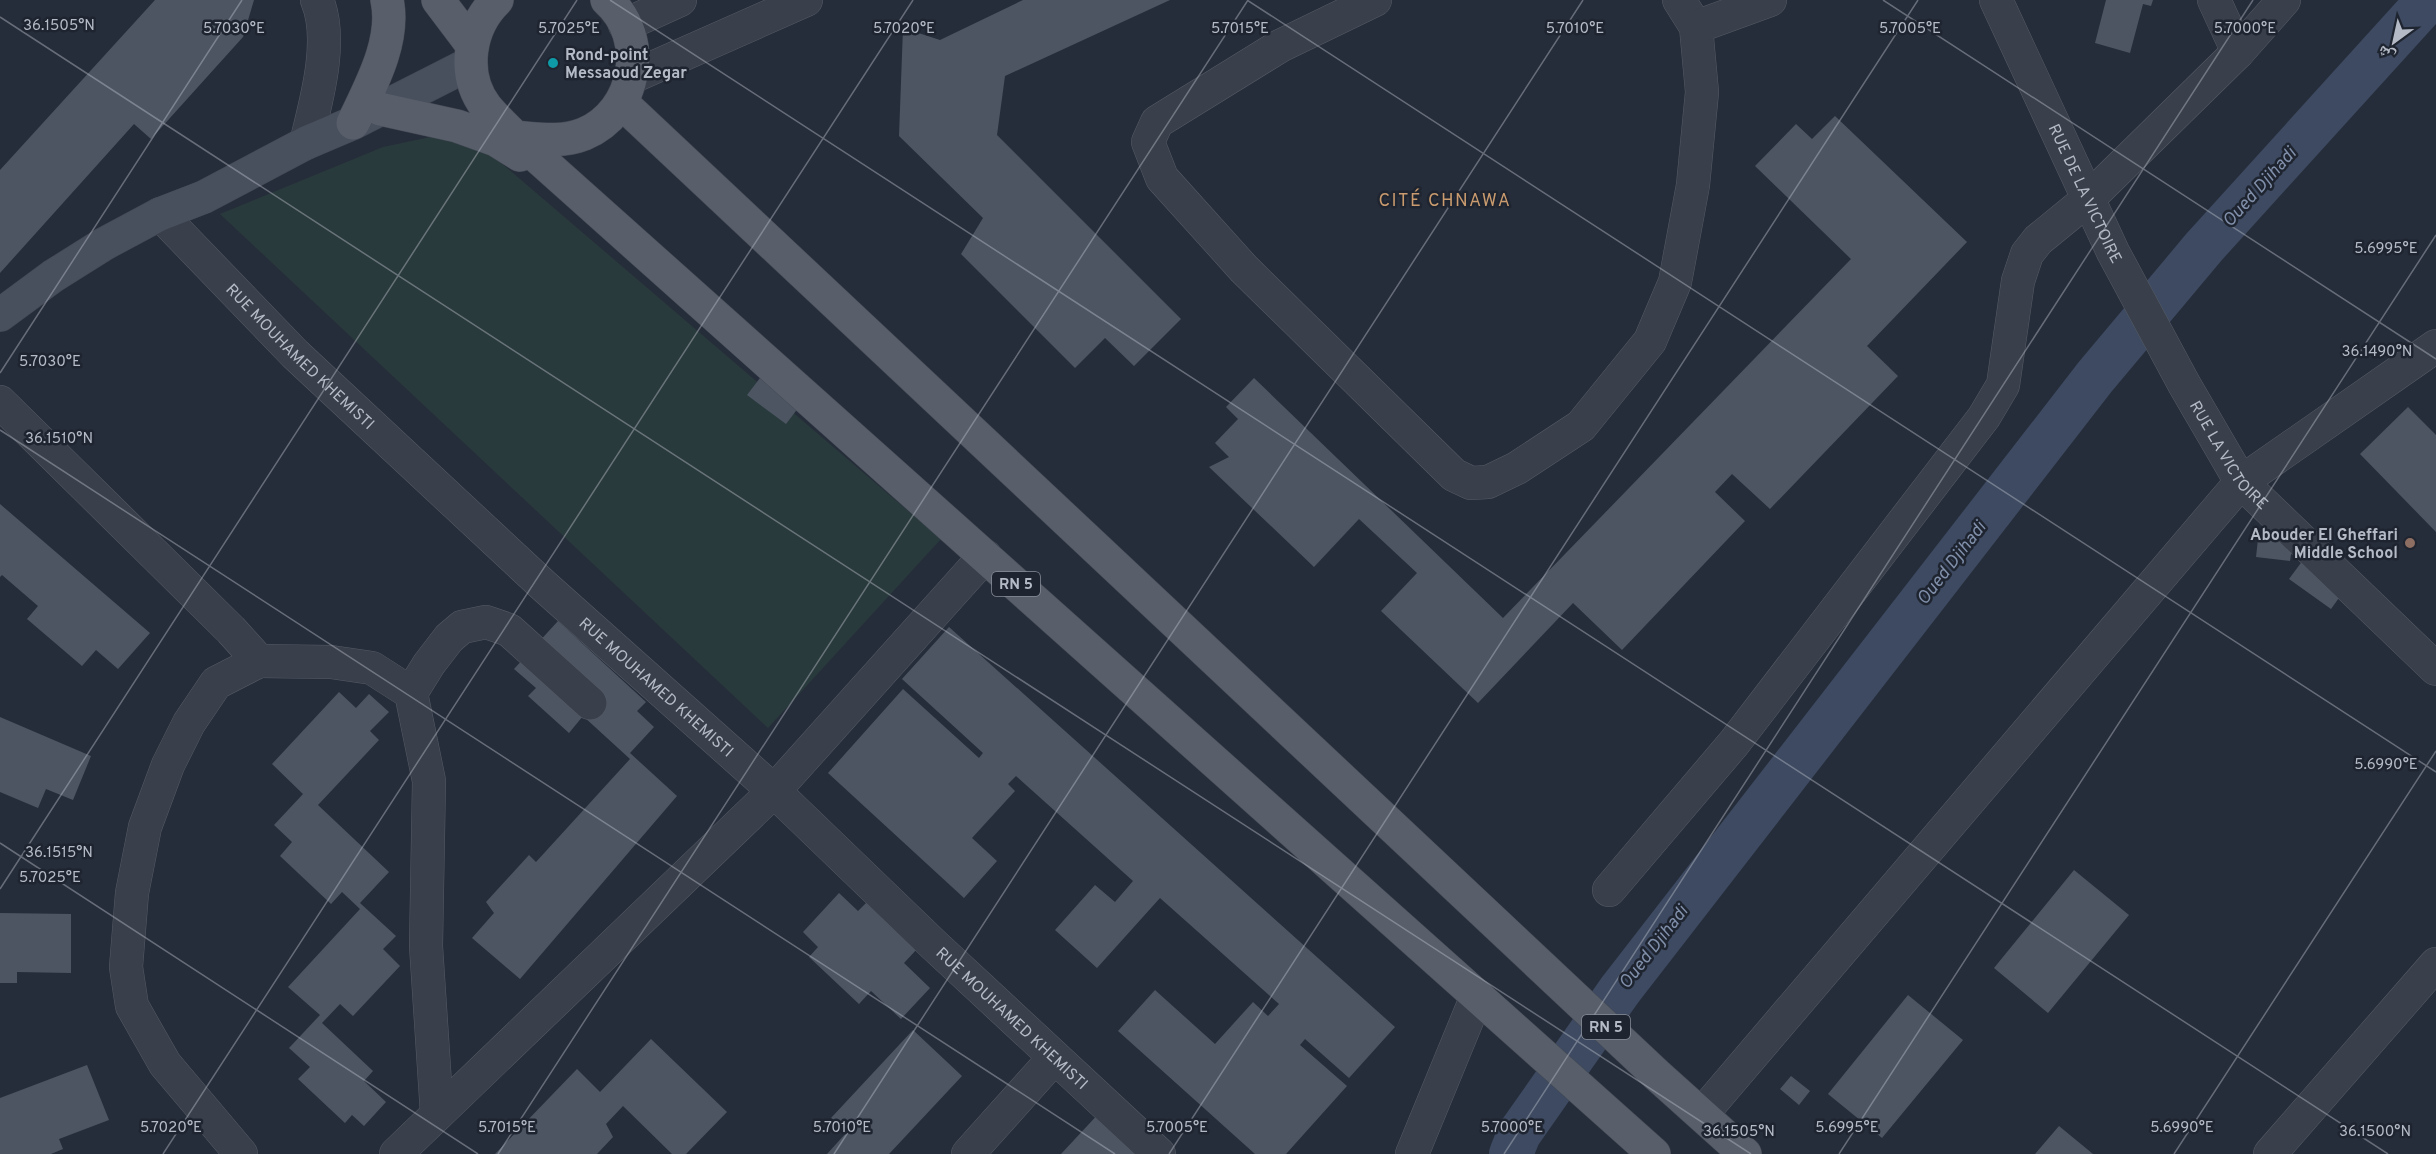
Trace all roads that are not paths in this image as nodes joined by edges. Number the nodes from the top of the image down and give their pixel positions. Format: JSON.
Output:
{"nodes":[{"id":1,"x":317,"y":0,"type":"edge"},
{"id":2,"x":387,"y":0,"type":"edge"},
{"id":3,"x":438,"y":0,"type":"edge"},
{"id":4,"x":497,"y":0,"type":"edge"},
{"id":5,"x":680,"y":0,"type":"edge"},
{"id":6,"x":806,"y":0,"type":"edge"},
{"id":7,"x":1375,"y":0,"type":"edge"},
{"id":8,"x":1679,"y":0,"type":"edge"},
{"id":9,"x":1770,"y":0,"type":"edge"},
{"id":10,"x":1996,"y":0,"type":"edge"},
{"id":11,"x":2214,"y":0,"type":"edge"},
{"id":12,"x":2284,"y":0,"type":"edge"},
{"id":13,"x":621,"y":10,"type":"edge"},
{"id":14,"x":1696,"y":27,"type":"junction"},
{"id":15,"x":2238,"y":52,"type":"junction"},
{"id":16,"x":471,"y":54,"type":"junction"},
{"id":17,"x":627,"y":90,"type":"junction"},
{"id":18,"x":367,"y":116,"type":"junction"},
{"id":19,"x":515,"y":137,"type":"junction"},
{"id":20,"x":306,"y":143,"type":"junction"},
{"id":21,"x":578,"y":194,"type":"junction"},
{"id":22,"x":2087,"y":200,"type":"junction"},
{"id":23,"x":160,"y":214,"type":"junction"},
{"id":24,"x":0,"y":315,"type":"edge"},
{"id":25,"x":2436,"y":346,"type":"edge"},
{"id":26,"x":2184,"y":384,"type":"joint"},
{"id":27,"x":0,"y":402,"type":"edge"},
{"id":28,"x":2241,"y":482,"type":"junction"},
{"id":29,"x":984,"y":556,"type":"junction"},
{"id":30,"x":259,"y":661,"type":"junction"},
{"id":31,"x":2436,"y":669,"type":"edge"},
{"id":32,"x":411,"y":693,"type":"junction"},
{"id":33,"x":590,"y":703,"type":"dead end"},
{"id":34,"x":774,"y":791,"type":"junction"},
{"id":35,"x":1609,"y":890,"type":"dead end"},
{"id":36,"x":2436,"y":964,"type":"edge"},
{"id":37,"x":1477,"y":996,"type":"junction"},
{"id":38,"x":1054,"y":1058,"type":"junction"},
{"id":39,"x":437,"y":1114,"type":"junction"},
{"id":40,"x":1702,"y":1114,"type":"junction"},
{"id":41,"x":241,"y":1154,"type":"edge"},
{"id":42,"x":396,"y":1154,"type":"edge"},
{"id":43,"x":968,"y":1154,"type":"edge"},
{"id":44,"x":1159,"y":1154,"type":"edge"},
{"id":45,"x":1412,"y":1154,"type":"edge"},
{"id":46,"x":1654,"y":1154,"type":"edge"},
{"id":47,"x":1745,"y":1154,"type":"edge"},
{"id":48,"x":2270,"y":1154,"type":"edge"}],
"edges":[{"from":1,"to":20,"type":"street"},
{"from":2,"to":18,"type":"main road"},
{"from":3,"to":16,"type":"main road"},
{"from":4,"to":16,"type":"main road"},
{"from":5,"to":13,"type":"street"},
{"from":6,"to":17,"type":"street"},
{"from":7,"to":14,"type":"street"},
{"from":8,"to":14,"type":"street"},
{"from":9,"to":14,"type":"street"},
{"from":10,"to":22,"type":"street","name":"RUE DE LA VICTOIRE"},
{"from":11,"to":15,"type":"street"},
{"from":12,"to":15,"type":"street"},
{"from":13,"to":17,"type":"main road"},
{"from":15,"to":22,"type":"street"},
{"from":16,"to":18,"type":"main road"},
{"from":16,"to":19,"type":"main road"},
{"from":17,"to":19,"type":"main road"},
{"from":17,"to":40,"type":"main road","number":"RN 5"},
{"from":18,"to":20,"type":"main road"},
{"from":18,"to":21,"type":"main road"},
{"from":19,"to":21,"type":"main road","number":"RN 5"},
{"from":20,"to":23,"type":"main road"},
{"from":21,"to":29,"type":"main road","number":"RN 5"},
{"from":22,"to":26,"type":"street","name":"RUE DE LA VICTOIRE"},
{"from":22,"to":35,"type":"street"},
{"from":23,"to":24,"type":"main road"},
{"from":23,"to":34,"type":"street","name":"RUE MOUHAMED KHEMISTI"},
{"from":25,"to":28,"type":"street"},
{"from":26,"to":28,"type":"street","name":"RUE LA VICTOIRE"},
{"from":27,"to":30,"type":"street"},
{"from":28,"to":31,"type":"street","name":"RUE LA VICTOIRE"},
{"from":28,"to":40,"type":"street"},
{"from":29,"to":34,"type":"street"},
{"from":29,"to":37,"type":"main road","number":"RN 5"},
{"from":30,"to":32,"type":"street"},
{"from":30,"to":41,"type":"street"},
{"from":32,"to":33,"type":"street"},
{"from":32,"to":39,"type":"street"},
{"from":34,"to":38,"type":"street","name":"RUE MOUHAMED KHEMISTI"},
{"from":34,"to":39,"type":"street"},
{"from":36,"to":48,"type":"street"},
{"from":37,"to":45,"type":"street"},
{"from":37,"to":46,"type":"main road","number":"RN 5"},
{"from":38,"to":43,"type":"street"},
{"from":38,"to":44,"type":"street","name":"RUE MOUHAMED KHEMISTI"},
{"from":39,"to":42,"type":"street"},
{"from":40,"to":47,"type":"main road","number":"RN 5"}]}
